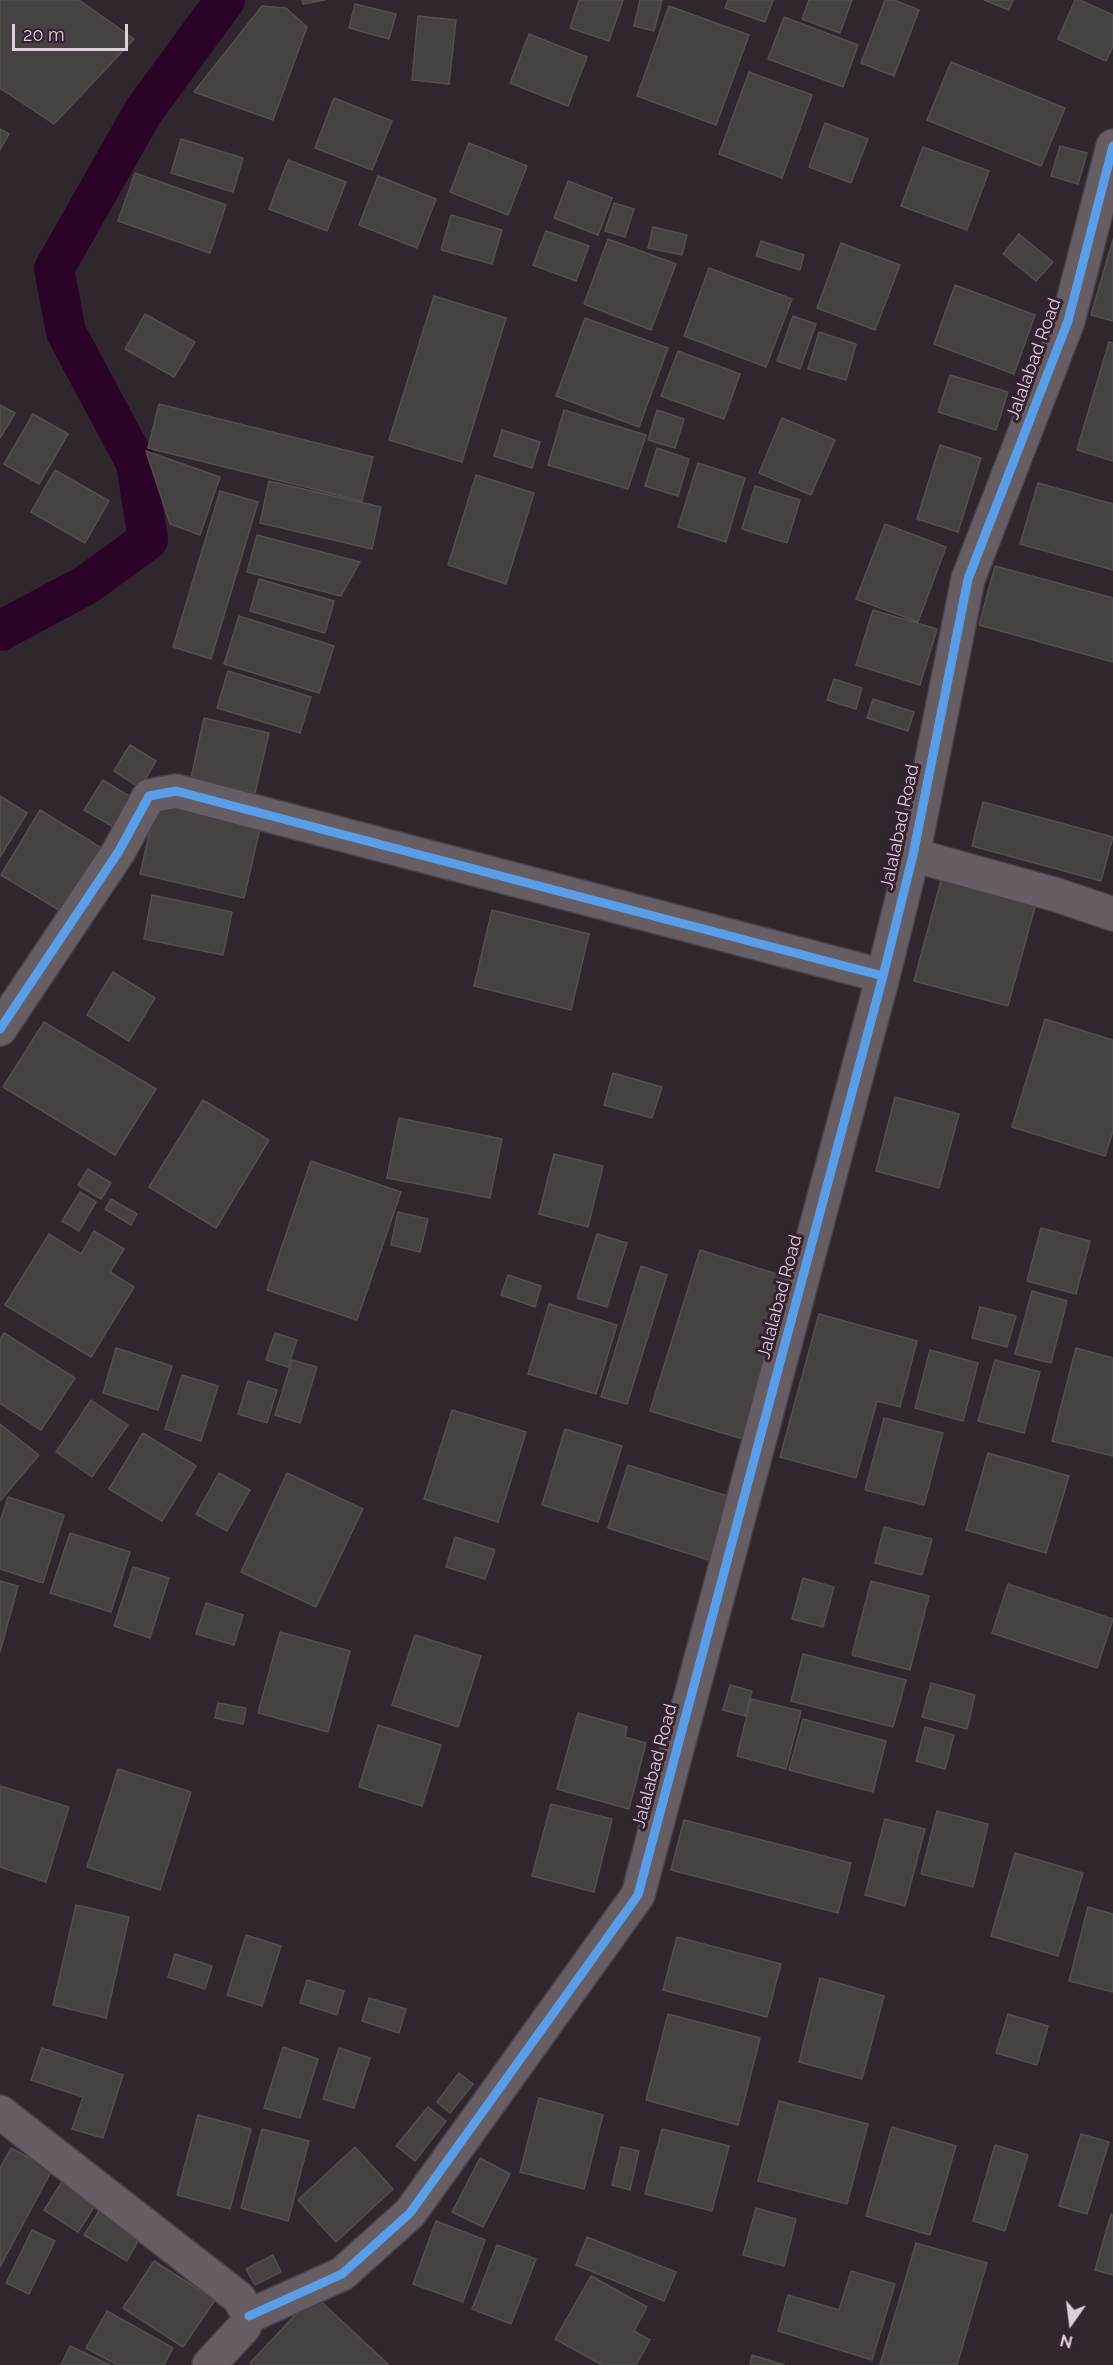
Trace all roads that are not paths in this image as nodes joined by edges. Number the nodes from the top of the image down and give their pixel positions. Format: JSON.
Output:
{"nodes":[{"id":1,"x":1113,"y":146,"type":"edge"},
{"id":2,"x":913,"y":855,"type":"junction"},
{"id":3,"x":1113,"y":914,"type":"edge"},
{"id":4,"x":883,"y":976,"type":"junction"},
{"id":5,"x":0,"y":1029,"type":"edge"},
{"id":6,"x":0,"y":2112,"type":"edge"},
{"id":7,"x":249,"y":2316,"type":"junction"},
{"id":8,"x":212,"y":2364,"type":"edge"}],
"edges":[{"from":1,"to":2,"type":"street","name":"Jalalabad Road"},
{"from":2,"to":3,"type":"street"},
{"from":2,"to":4,"type":"street","name":"Jalalabad Road"},
{"from":4,"to":5,"type":"street"},
{"from":4,"to":7,"type":"street","name":"Jalalabad Road"},
{"from":6,"to":7,"type":"street"},
{"from":7,"to":8,"type":"street"}]}
